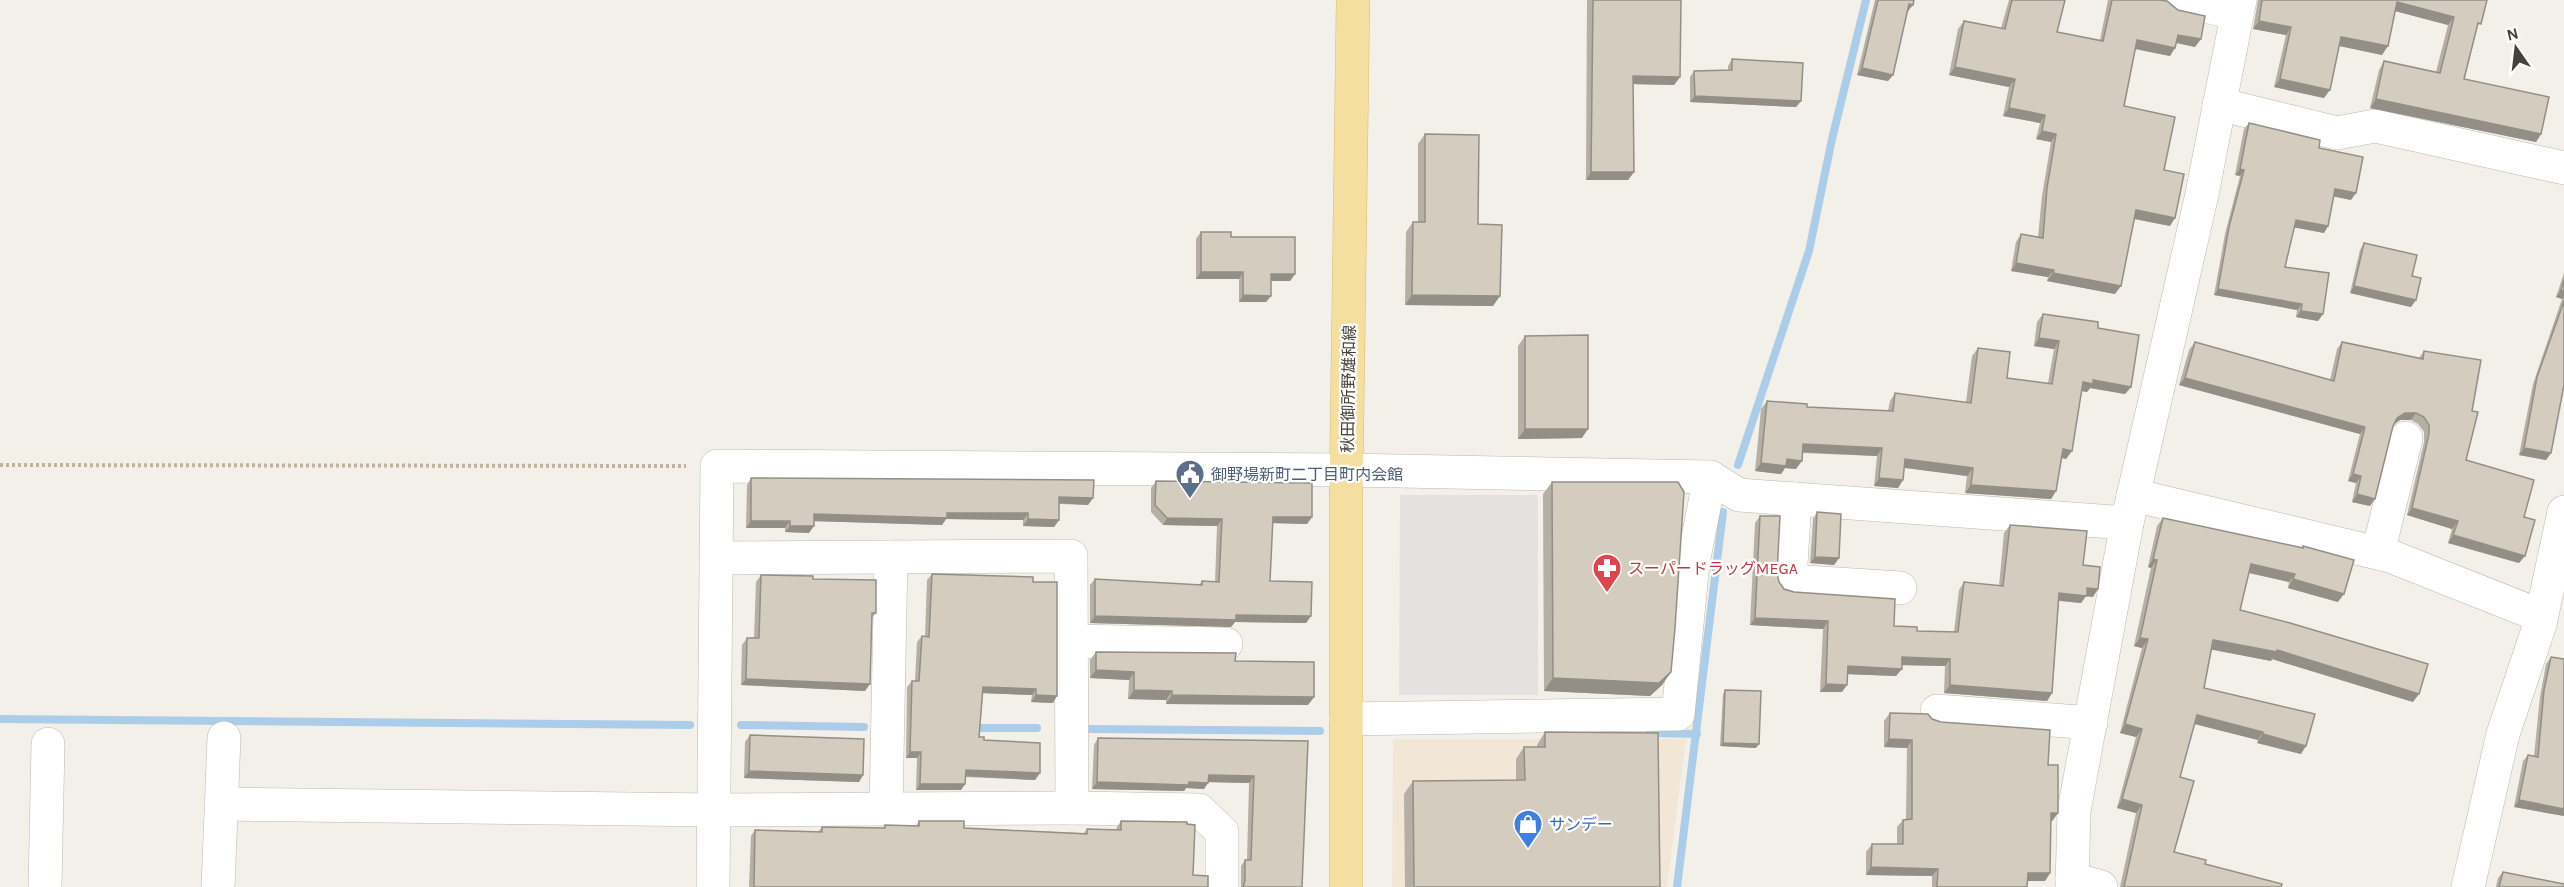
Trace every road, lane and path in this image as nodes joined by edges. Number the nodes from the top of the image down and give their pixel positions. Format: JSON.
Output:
{"nodes":[{"id":1,"x":1353,"y":0,"type":"edge"},
{"id":2,"x":2177,"y":0,"type":"edge"},
{"id":3,"x":2238,"y":6,"type":"edge"},
{"id":4,"x":2219,"y":105,"type":"junction"},
{"id":5,"x":2564,"y":168,"type":"edge"},
{"id":6,"x":2406,"y":438,"type":"dead end"},
{"id":7,"x":0,"y":465,"type":"edge"},
{"id":8,"x":717,"y":466,"type":"junction"},
{"id":9,"x":1347,"y":470,"type":"junction"},
{"id":10,"x":1710,"y":477,"type":"junction"},
{"id":11,"x":1795,"y":499,"type":"junction"},
{"id":12,"x":2130,"y":509,"type":"junction"},
{"id":13,"x":2564,"y":512,"type":"edge"},
{"id":14,"x":2378,"y":553,"type":"junction"},
{"id":15,"x":891,"y":557,"type":"junction"},
{"id":16,"x":717,"y":558,"type":"junction"},
{"id":17,"x":1900,"y":588,"type":"dead end"},
{"id":18,"x":2548,"y":622,"type":"edge"},
{"id":19,"x":1071,"y":641,"type":"junction"},
{"id":20,"x":1227,"y":644,"type":"dead end"},
{"id":21,"x":1937,"y":711,"type":"dead end"},
{"id":22,"x":1346,"y":719,"type":"junction"},
{"id":23,"x":2091,"y":723,"type":"junction"},
{"id":24,"x":224,"y":738,"type":"dead end"},
{"id":25,"x":48,"y":744,"type":"dead end"},
{"id":26,"x":221,"y":804,"type":"junction"},
{"id":27,"x":1072,"y":808,"type":"junction"},
{"id":28,"x":886,"y":809,"type":"junction"},
{"id":29,"x":714,"y":810,"type":"junction"},
{"id":30,"x":2082,"y":884,"type":"edge"},
{"id":31,"x":45,"y":887,"type":"edge"},
{"id":32,"x":218,"y":887,"type":"edge"},
{"id":33,"x":713,"y":887,"type":"edge"},
{"id":34,"x":1222,"y":887,"type":"edge"},
{"id":35,"x":1346,"y":887,"type":"edge"},
{"id":36,"x":2468,"y":887,"type":"edge"}],
"edges":[{"from":1,"to":9,"type":"main road","name":"秋田御所野雄和線"},
{"from":2,"to":3,"type":"street"},
{"from":3,"to":4,"type":"street"},
{"from":4,"to":5,"type":"street"},
{"from":4,"to":12,"type":"street"},
{"from":6,"to":14,"type":"street"},
{"from":7,"to":8,"type":"path"},
{"from":8,"to":9,"type":"street"},
{"from":8,"to":16,"type":"street"},
{"from":9,"to":10,"type":"street"},
{"from":9,"to":22,"type":"main road","name":"秋田御所野雄和線"},
{"from":10,"to":11,"type":"street"},
{"from":10,"to":22,"type":"street"},
{"from":11,"to":12,"type":"street"},
{"from":11,"to":17,"type":"street"},
{"from":12,"to":14,"type":"street"},
{"from":12,"to":23,"type":"street"},
{"from":13,"to":18,"type":"street"},
{"from":14,"to":18,"type":"street"},
{"from":15,"to":16,"type":"street"},
{"from":15,"to":19,"type":"street"},
{"from":15,"to":28,"type":"street"},
{"from":16,"to":29,"type":"street"},
{"from":18,"to":36,"type":"street"},
{"from":19,"to":20,"type":"street"},
{"from":19,"to":27,"type":"street"},
{"from":21,"to":23,"type":"street"},
{"from":22,"to":35,"type":"main road","name":"秋田御所野雄和線"},
{"from":23,"to":30,"type":"street"},
{"from":24,"to":26,"type":"street"},
{"from":25,"to":31,"type":"street"},
{"from":26,"to":29,"type":"street"},
{"from":26,"to":32,"type":"street"},
{"from":27,"to":28,"type":"street"},
{"from":27,"to":34,"type":"street"},
{"from":28,"to":29,"type":"street"},
{"from":29,"to":33,"type":"street"}]}
